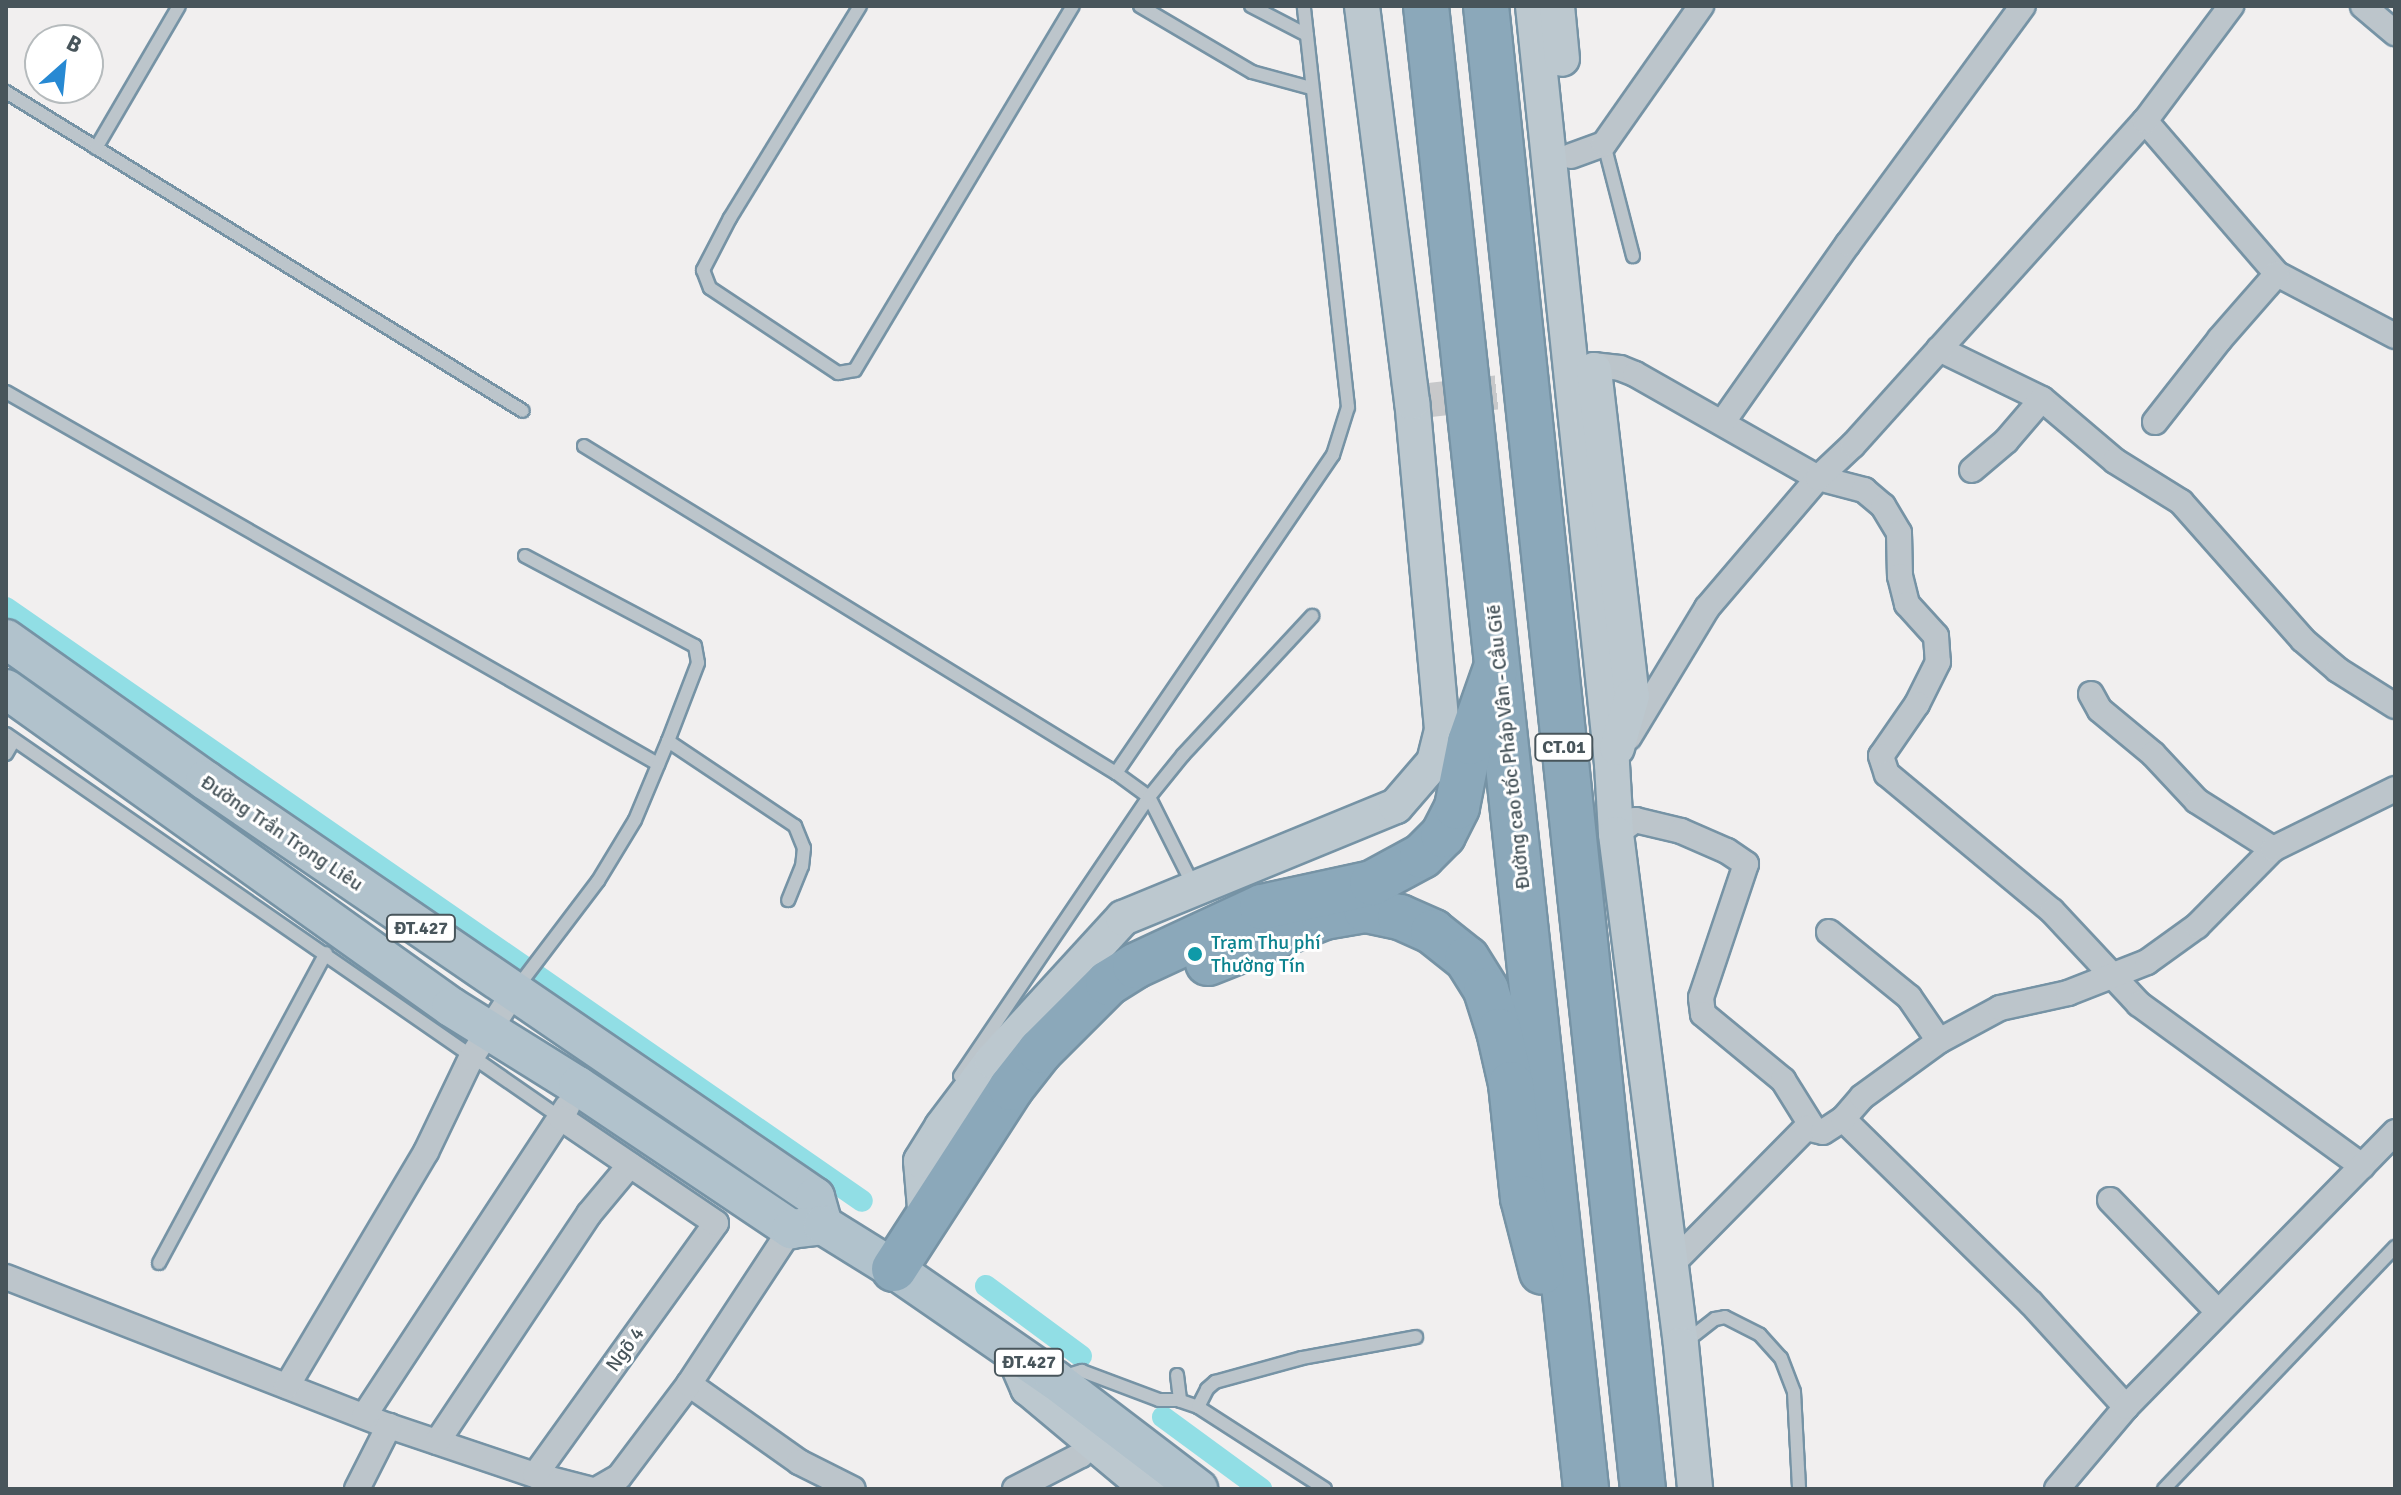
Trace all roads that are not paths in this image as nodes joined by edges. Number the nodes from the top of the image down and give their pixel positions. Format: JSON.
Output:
{"nodes":[{"id":1,"x":179,"y":6,"type":"edge"},
{"id":2,"x":860,"y":6,"type":"edge"},
{"id":3,"x":1073,"y":6,"type":"edge"},
{"id":4,"x":1140,"y":6,"type":"edge"},
{"id":5,"x":1251,"y":6,"type":"edge"},
{"id":6,"x":1304,"y":6,"type":"edge"},
{"id":7,"x":1345,"y":6,"type":"edge"},
{"id":8,"x":1362,"y":6,"type":"edge"},
{"id":9,"x":1426,"y":6,"type":"edge"},
{"id":10,"x":1486,"y":6,"type":"edge"},
{"id":11,"x":1533,"y":6,"type":"edge"},
{"id":12,"x":1557,"y":6,"type":"edge"},
{"id":13,"x":1701,"y":6,"type":"edge"},
{"id":14,"x":2023,"y":6,"type":"edge"},
{"id":15,"x":2231,"y":6,"type":"edge"},
{"id":16,"x":2363,"y":6,"type":"edge"},
{"id":17,"x":2395,"y":33,"type":"edge"},
{"id":18,"x":1307,"y":35,"type":"junction"},
{"id":19,"x":1311,"y":88,"type":"junction"},
{"id":20,"x":6,"y":92,"type":"edge"},
{"id":21,"x":2145,"y":121,"type":"junction"},
{"id":22,"x":1604,"y":144,"type":"junction"},
{"id":23,"x":96,"y":148,"type":"junction"},
{"id":24,"x":1571,"y":156,"type":"junction"},
{"id":25,"x":1633,"y":256,"type":"dead end"},
{"id":26,"x":2277,"y":274,"type":"junction"},
{"id":27,"x":2395,"y":336,"type":"edge"},
{"id":28,"x":1939,"y":349,"type":"junction"},
{"id":29,"x":1593,"y":365,"type":"junction"},
{"id":30,"x":6,"y":392,"type":"edge"},
{"id":31,"x":2042,"y":399,"type":"junction"},
{"id":32,"x":523,"y":411,"type":"dead end"},
{"id":33,"x":2155,"y":422,"type":"dead end"},
{"id":34,"x":1722,"y":423,"type":"junction"},
{"id":35,"x":584,"y":446,"type":"dead end"},
{"id":36,"x":1972,"y":470,"type":"dead end"},
{"id":37,"x":1818,"y":478,"type":"junction"},
{"id":38,"x":525,"y":556,"type":"dead end"},
{"id":39,"x":1312,"y":616,"type":"dead end"},
{"id":40,"x":6,"y":639,"type":"edge"},
{"id":41,"x":1498,"y":661,"type":"junction"},
{"id":42,"x":6,"y":689,"type":"edge"},
{"id":43,"x":2091,"y":694,"type":"dead end"},
{"id":44,"x":2395,"y":706,"type":"edge"},
{"id":45,"x":10,"y":737,"type":"edge"},
{"id":46,"x":48,"y":741,"type":"junction"},
{"id":47,"x":668,"y":741,"type":"junction"},
{"id":48,"x":6,"y":754,"type":"edge"},
{"id":49,"x":658,"y":764,"type":"junction"},
{"id":50,"x":1612,"y":764,"type":"junction"},
{"id":51,"x":1116,"y":773,"type":"junction"},
{"id":52,"x":2395,"y":789,"type":"edge"},
{"id":53,"x":1149,"y":797,"type":"junction"},
{"id":54,"x":1396,"y":806,"type":"junction"},
{"id":55,"x":1616,"y":834,"type":"junction"},
{"id":56,"x":2273,"y":849,"type":"junction"},
{"id":57,"x":1194,"y":888,"type":"junction"},
{"id":58,"x":788,"y":900,"type":"dead end"},
{"id":59,"x":1829,"y":932,"type":"dead end"},
{"id":60,"x":326,"y":953,"type":"junction"},
{"id":61,"x":366,"y":964,"type":"junction"},
{"id":62,"x":2111,"y":976,"type":"junction"},
{"id":63,"x":515,"y":990,"type":"junction"},
{"id":64,"x":1077,"y":1017,"type":"junction"},
{"id":65,"x":1939,"y":1041,"type":"junction"},
{"id":66,"x":480,"y":1044,"type":"junction"},
{"id":67,"x":953,"y":1085,"type":"dead end"},
{"id":68,"x":570,"y":1102,"type":"junction"},
{"id":69,"x":935,"y":1112,"type":"dead end"},
{"id":70,"x":1843,"y":1119,"type":"junction"},
{"id":71,"x":926,"y":1125,"type":"dead end"},
{"id":72,"x":1813,"y":1128,"type":"junction"},
{"id":73,"x":2395,"y":1132,"type":"edge"},
{"id":74,"x":630,"y":1165,"type":"junction"},
{"id":75,"x":2362,"y":1166,"type":"junction"},
{"id":76,"x":2110,"y":1200,"type":"dead end"},
{"id":77,"x":926,"y":1220,"type":"junction"},
{"id":78,"x":807,"y":1227,"type":"junction"},
{"id":79,"x":2395,"y":1247,"type":"edge"},
{"id":80,"x":159,"y":1263,"type":"dead end"},
{"id":81,"x":1670,"y":1266,"type":"junction"},
{"id":82,"x":894,"y":1269,"type":"junction"},
{"id":83,"x":6,"y":1277,"type":"edge"},
{"id":84,"x":2218,"y":1312,"type":"junction"},
{"id":85,"x":1416,"y":1337,"type":"dead end"},
{"id":86,"x":1681,"y":1345,"type":"junction"},
{"id":87,"x":1011,"y":1349,"type":"junction"},
{"id":88,"x":1177,"y":1375,"type":"dead end"},
{"id":89,"x":1055,"y":1380,"type":"junction"},
{"id":90,"x":689,"y":1384,"type":"junction"},
{"id":91,"x":287,"y":1386,"type":"junction"},
{"id":92,"x":1179,"y":1400,"type":"junction"},
{"id":93,"x":1198,"y":1407,"type":"junction"},
{"id":94,"x":2126,"y":1407,"type":"junction"},
{"id":95,"x":364,"y":1416,"type":"junction"},
{"id":96,"x":1581,"y":1425,"type":"junction"},
{"id":97,"x":389,"y":1426,"type":"junction"},
{"id":98,"x":1091,"y":1440,"type":"junction"},
{"id":99,"x":437,"y":1442,"type":"junction"},
{"id":100,"x":1155,"y":1474,"type":"edge"},
{"id":101,"x":535,"y":1475,"type":"junction"},
{"id":102,"x":357,"y":1489,"type":"edge"},
{"id":103,"x":589,"y":1489,"type":"edge"},
{"id":104,"x":598,"y":1489,"type":"edge"},
{"id":105,"x":853,"y":1489,"type":"edge"},
{"id":106,"x":1015,"y":1489,"type":"edge"},
{"id":107,"x":1198,"y":1489,"type":"edge"},
{"id":108,"x":1325,"y":1489,"type":"edge"},
{"id":109,"x":1586,"y":1489,"type":"edge"},
{"id":110,"x":1643,"y":1489,"type":"edge"},
{"id":111,"x":1695,"y":1489,"type":"edge"},
{"id":112,"x":1799,"y":1489,"type":"edge"},
{"id":113,"x":2057,"y":1489,"type":"edge"},
{"id":114,"x":2164,"y":1489,"type":"edge"}],
"edges":[{"from":1,"to":23,"type":"lane"},
{"from":2,"to":3,"type":"lane"},
{"from":4,"to":19,"type":"lane"},
{"from":5,"to":18,"type":"lane"},
{"from":6,"to":18,"type":"lane"},
{"from":7,"to":54,"type":"street"},
{"from":8,"to":54,"type":"street"},
{"from":9,"to":41,"type":"highway","name":"Đường cao tốc Pháp Vân - Cầu Giẽ","number":"CT.01"},
{"from":10,"to":110,"type":"highway","number":"CT.01"},
{"from":11,"to":50,"type":"street"},
{"from":12,"to":24,"type":"street"},
{"from":13,"to":22,"type":"street"},
{"from":14,"to":34,"type":"street"},
{"from":15,"to":21,"type":"street"},
{"from":16,"to":17,"type":"street"},
{"from":18,"to":19,"type":"lane"},
{"from":19,"to":51,"type":"lane"},
{"from":20,"to":23,"type":"lane"},
{"from":21,"to":26,"type":"street"},
{"from":21,"to":28,"type":"street"},
{"from":22,"to":24,"type":"street"},
{"from":22,"to":25,"type":"lane"},
{"from":23,"to":32,"type":"lane"},
{"from":24,"to":29,"type":"street"},
{"from":26,"to":27,"type":"street"},
{"from":26,"to":33,"type":"street"},
{"from":28,"to":31,"type":"street"},
{"from":28,"to":37,"type":"street"},
{"from":29,"to":34,"type":"street"},
{"from":29,"to":50,"type":"street"},
{"from":30,"to":49,"type":"lane"},
{"from":31,"to":36,"type":"street"},
{"from":31,"to":44,"type":"street"},
{"from":34,"to":37,"type":"street"},
{"from":35,"to":51,"type":"lane"},
{"from":37,"to":50,"type":"street"},
{"from":37,"to":62,"type":"street"},
{"from":38,"to":47,"type":"lane"},
{"from":39,"to":53,"type":"lane"},
{"from":40,"to":63,"type":"main road","name":"Đường Trần Trọng Liêu","number":"ĐT.427"},
{"from":41,"to":64,"type":"highway"},
{"from":41,"to":96,"type":"highway","name":"Đường cao tốc Pháp Vân - Cầu Giẽ","number":"CT.01"},
{"from":42,"to":46,"type":"main road","name":"Đường Trần Trọng Liêu","number":"ĐT.427"},
{"from":43,"to":56,"type":"street"},
{"from":45,"to":46,"type":"lane"},
{"from":45,"to":48,"type":"lane"},
{"from":46,"to":60,"type":"lane"},
{"from":46,"to":61,"type":"main road","name":"Đường Trần Trọng Liêu","number":"ĐT.427"},
{"from":47,"to":49,"type":"lane"},
{"from":47,"to":58,"type":"lane"},
{"from":49,"to":63,"type":"lane"},
{"from":50,"to":55,"type":"street"},
{"from":51,"to":53,"type":"lane"},
{"from":52,"to":56,"type":"street"},
{"from":53,"to":57,"type":"lane"},
{"from":53,"to":67,"type":"lane"},
{"from":54,"to":57,"type":"street"},
{"from":55,"to":72,"type":"street"},
{"from":55,"to":81,"type":"street"},
{"from":56,"to":62,"type":"street"},
{"from":57,"to":77,"type":"street"},
{"from":59,"to":65,"type":"street"},
{"from":60,"to":61,"type":"lane"},
{"from":60,"to":80,"type":"lane"},
{"from":61,"to":66,"type":"main road","name":"Đường Trần Trọng Liêu","number":"ĐT.427"},
{"from":62,"to":65,"type":"street"},
{"from":62,"to":75,"type":"street"},
{"from":63,"to":66,"type":"street"},
{"from":63,"to":78,"type":"main road","name":"Đường Trần Trọng Liêu","number":"ĐT.427"},
{"from":64,"to":77,"type":"highway"},
{"from":64,"to":96,"type":"highway"},
{"from":65,"to":70,"type":"street"},
{"from":66,"to":68,"type":"main road","name":"Đường Trần Trọng Liêu","number":"ĐT.427"},
{"from":66,"to":91,"type":"street"},
{"from":68,"to":74,"type":"street"},
{"from":68,"to":78,"type":"main road","name":"Đường Trần Trọng Liêu","number":"ĐT.427"},
{"from":68,"to":95,"type":"street"},
{"from":69,"to":71,"type":"lane"},
{"from":70,"to":72,"type":"street"},
{"from":70,"to":94,"type":"street"},
{"from":72,"to":81,"type":"street"},
{"from":73,"to":75,"type":"street"},
{"from":74,"to":99,"type":"street"},
{"from":74,"to":101,"type":"street","name":"Ngõ 4"},
{"from":75,"to":84,"type":"street"},
{"from":76,"to":84,"type":"street"},
{"from":77,"to":82,"type":"highway"},
{"from":78,"to":82,"type":"main road","name":"Đường Trần Trọng Liêu","number":"ĐT.427"},
{"from":78,"to":90,"type":"street"},
{"from":79,"to":114,"type":"lane"},
{"from":81,"to":86,"type":"street"},
{"from":82,"to":87,"type":"main road","name":"Đường Trần Trọng Liêu","number":"ĐT.427"},
{"from":83,"to":91,"type":"street"},
{"from":84,"to":94,"type":"street"},
{"from":85,"to":93,"type":"lane"},
{"from":86,"to":111,"type":"street"},
{"from":86,"to":112,"type":"lane"},
{"from":87,"to":89,"type":"main road","name":"Đường Trần Trọng Liêu","number":"ĐT.427"},
{"from":87,"to":98,"type":"street"},
{"from":88,"to":92,"type":"lane"},
{"from":89,"to":92,"type":"lane"},
{"from":89,"to":100,"type":"main road","name":"Đường Trần Trọng Liêu","number":"ĐT.427"},
{"from":90,"to":104,"type":"street"},
{"from":90,"to":105,"type":"street"},
{"from":91,"to":95,"type":"street"},
{"from":92,"to":93,"type":"lane"},
{"from":93,"to":108,"type":"lane"},
{"from":94,"to":113,"type":"street"},
{"from":95,"to":97,"type":"street"},
{"from":96,"to":109,"type":"highway","name":"Đường cao tốc Pháp Vân - Cầu Giẽ","number":"CT.01"},
{"from":97,"to":99,"type":"street"},
{"from":97,"to":102,"type":"street"},
{"from":98,"to":100,"type":"street"},
{"from":98,"to":106,"type":"street"},
{"from":99,"to":101,"type":"street"},
{"from":100,"to":107,"type":"main road","number":"ĐT.427"},
{"from":101,"to":103,"type":"street"}]}
